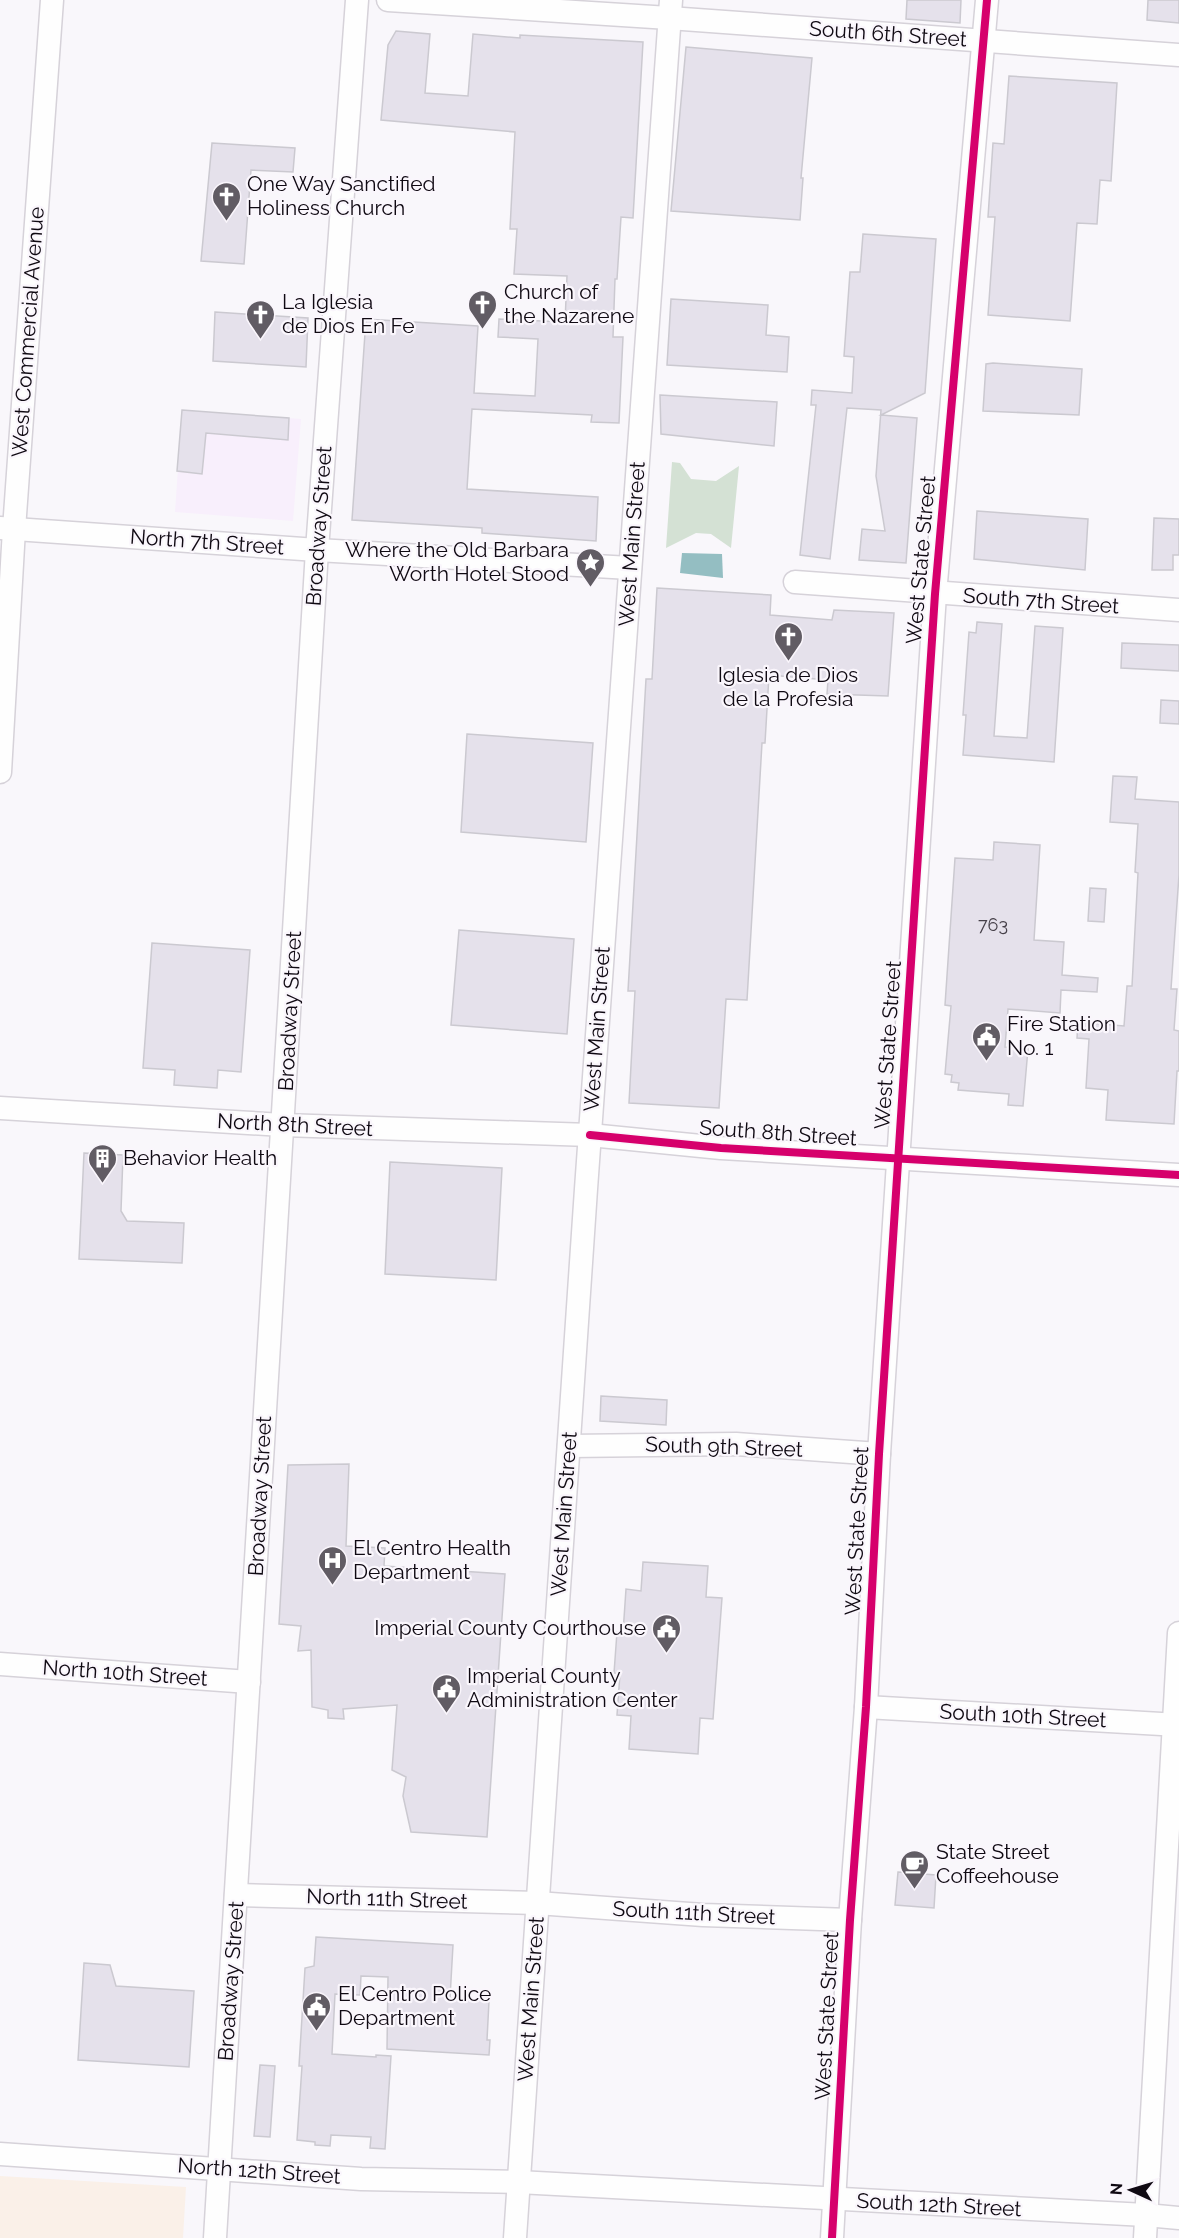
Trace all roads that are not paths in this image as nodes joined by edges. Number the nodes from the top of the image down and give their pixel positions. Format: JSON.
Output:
{"nodes":[{"id":1,"x":51,"y":0,"type":"edge"},
{"id":2,"x":357,"y":0,"type":"edge"},
{"id":3,"x":388,"y":0,"type":"edge"},
{"id":4,"x":987,"y":0,"type":"edge"},
{"id":5,"x":670,"y":9,"type":"edge"},
{"id":6,"x":984,"y":41,"type":"junction"},
{"id":7,"x":1179,"y":55,"type":"edge"},
{"id":8,"x":7,"y":528,"type":"edge"},
{"id":9,"x":317,"y":550,"type":"junction"},
{"id":10,"x":630,"y":568,"type":"junction"},
{"id":11,"x":795,"y":582,"type":"dead end"},
{"id":12,"x":935,"y":594,"type":"junction"},
{"id":13,"x":1179,"y":610,"type":"edge"},
{"id":14,"x":0,"y":772,"type":"edge"},
{"id":15,"x":0,"y":1108,"type":"edge"},
{"id":16,"x":283,"y":1125,"type":"junction"},
{"id":17,"x":590,"y":1135,"type":"junction"},
{"id":18,"x":899,"y":1159,"type":"junction"},
{"id":19,"x":1179,"y":1175,"type":"edge"},
{"id":20,"x":568,"y":1446,"type":"junction"},
{"id":21,"x":879,"y":1454,"type":"junction"},
{"id":22,"x":1179,"y":1633,"type":"edge"},
{"id":23,"x":0,"y":1664,"type":"edge"},
{"id":24,"x":249,"y":1682,"type":"junction"},
{"id":25,"x":866,"y":1707,"type":"junction"},
{"id":26,"x":1176,"y":1725,"type":"edge"},
{"id":27,"x":236,"y":1895,"type":"junction"},
{"id":28,"x":537,"y":1903,"type":"junction"},
{"id":29,"x":850,"y":1920,"type":"junction"},
{"id":30,"x":0,"y":2154,"type":"edge"},
{"id":31,"x":219,"y":2168,"type":"junction"},
{"id":32,"x":518,"y":2182,"type":"junction"},
{"id":33,"x":835,"y":2200,"type":"junction"},
{"id":34,"x":1146,"y":2215,"type":"junction"},
{"id":35,"x":1179,"y":2218,"type":"edge"},
{"id":36,"x":215,"y":2238,"type":"edge"},
{"id":37,"x":515,"y":2238,"type":"edge"},
{"id":38,"x":832,"y":2238,"type":"edge"},
{"id":39,"x":1145,"y":2238,"type":"edge"}],
"edges":[{"from":1,"to":8,"type":"street","name":"West Commercial Avenue"},
{"from":2,"to":9,"type":"street","name":"Broadway Street"},
{"from":3,"to":5,"type":"street","name":"South 6th Street"},
{"from":4,"to":6,"type":"street","name":"West State Street"},
{"from":5,"to":6,"type":"street","name":"South 6th Street"},
{"from":5,"to":10,"type":"street","name":"West Main Street"},
{"from":6,"to":7,"type":"street","name":"South 6th Street"},
{"from":6,"to":12,"type":"street","name":"West State Street"},
{"from":8,"to":9,"type":"street","name":"North 7th Street"},
{"from":8,"to":14,"type":"street","name":"West Commercial Avenue"},
{"from":9,"to":10,"type":"street","name":"North 7th Street"},
{"from":9,"to":16,"type":"street","name":"Broadway Street"},
{"from":10,"to":17,"type":"street","name":"West Main Street"},
{"from":11,"to":12,"type":"street","name":"South 7th Street"},
{"from":12,"to":13,"type":"street","name":"South 7th Street"},
{"from":12,"to":18,"type":"street","name":"West State Street"},
{"from":15,"to":16,"type":"street","name":"North 8th Street"},
{"from":16,"to":17,"type":"street","name":"North 8th Street"},
{"from":16,"to":24,"type":"street","name":"Broadway Street"},
{"from":17,"to":18,"type":"street","name":"South 8th Street"},
{"from":17,"to":20,"type":"street","name":"West Main Street"},
{"from":18,"to":19,"type":"street","name":"South 8th Street"},
{"from":18,"to":21,"type":"street","name":"West State Street"},
{"from":20,"to":21,"type":"street","name":"South 9th Street"},
{"from":20,"to":28,"type":"street","name":"West Main Street"},
{"from":21,"to":25,"type":"street","name":"West State Street"},
{"from":22,"to":26,"type":"street"},
{"from":23,"to":24,"type":"street","name":"North 10th Street"},
{"from":24,"to":27,"type":"street","name":"Broadway Street"},
{"from":25,"to":26,"type":"street","name":"South 10th Street"},
{"from":25,"to":29,"type":"street","name":"West State Street"},
{"from":26,"to":34,"type":"street"},
{"from":27,"to":28,"type":"street","name":"North 11th Street"},
{"from":27,"to":31,"type":"street","name":"Broadway Street"},
{"from":28,"to":29,"type":"street","name":"South 11th Street"},
{"from":28,"to":32,"type":"street","name":"West Main Street"},
{"from":29,"to":33,"type":"street","name":"West State Street"},
{"from":30,"to":31,"type":"street","name":"North 12th Street"},
{"from":31,"to":32,"type":"street","name":"North 12th Street"},
{"from":31,"to":36,"type":"street","name":"Broadway Street"},
{"from":32,"to":33,"type":"street","name":"South 12th Street"},
{"from":32,"to":37,"type":"street","name":"West Main Street"},
{"from":33,"to":34,"type":"street","name":"South 12th Street"},
{"from":33,"to":38,"type":"street","name":"West State Street"},
{"from":34,"to":35,"type":"street","name":"South 12th Street"},
{"from":34,"to":39,"type":"street"}]}
